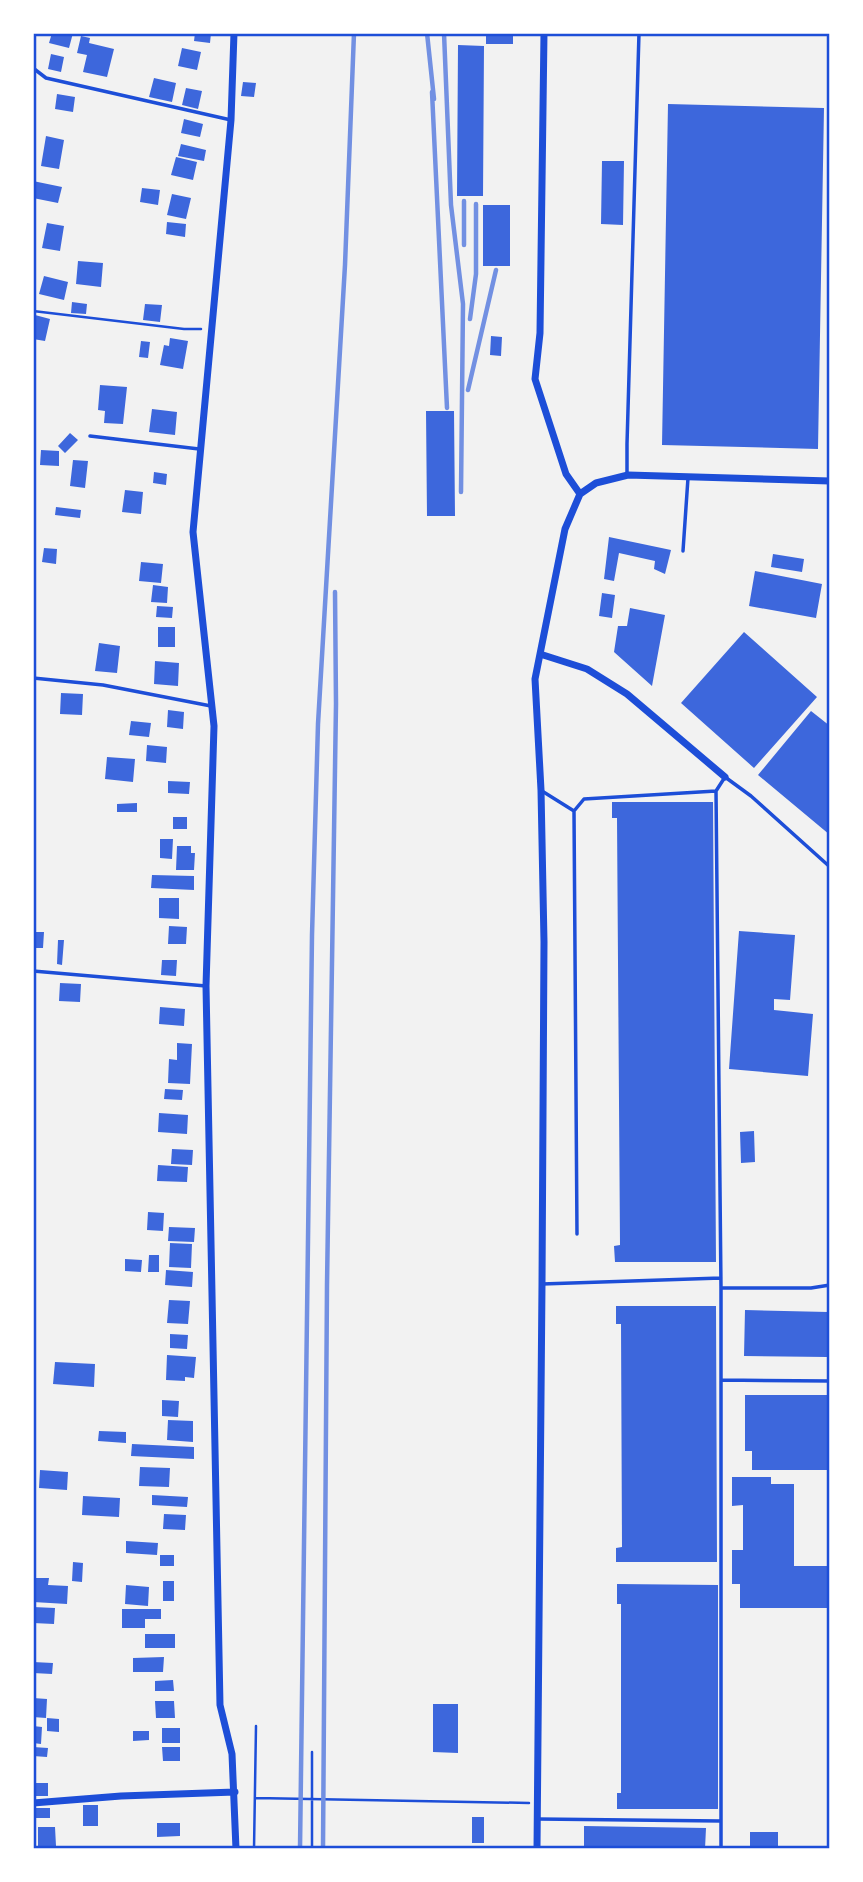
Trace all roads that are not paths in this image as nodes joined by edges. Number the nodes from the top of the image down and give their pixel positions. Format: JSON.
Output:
{"nodes":[{"id":1,"x":234,"y":33,"type":"edge"},
{"id":2,"x":544,"y":33,"type":"edge"},
{"id":3,"x":639,"y":33,"type":"edge"},
{"id":4,"x":33,"y":68,"type":"edge"},
{"id":5,"x":231,"y":120,"type":"junction"},
{"id":6,"x":90,"y":436,"type":"dead end"},
{"id":7,"x":201,"y":449,"type":"junction"},
{"id":8,"x":628,"y":475,"type":"junction"},
{"id":9,"x":688,"y":478,"type":"junction"},
{"id":10,"x":830,"y":481,"type":"edge"},
{"id":11,"x":580,"y":494,"type":"junction"},
{"id":12,"x":683,"y":551,"type":"dead end"},
{"id":13,"x":540,"y":653,"type":"junction"},
{"id":14,"x":33,"y":678,"type":"edge"},
{"id":15,"x":212,"y":706,"type":"junction"},
{"id":16,"x":725,"y":776,"type":"junction"},
{"id":17,"x":541,"y":790,"type":"junction"},
{"id":18,"x":716,"y":791,"type":"junction"},
{"id":19,"x":575,"y":811,"type":"junction"},
{"id":20,"x":830,"y":867,"type":"edge"},
{"id":21,"x":33,"y":971,"type":"edge"},
{"id":22,"x":206,"y":986,"type":"junction"},
{"id":23,"x":577,"y":1234,"type":"dead end"},
{"id":24,"x":721,"y":1278,"type":"junction"},
{"id":25,"x":542,"y":1284,"type":"junction"},
{"id":26,"x":830,"y":1285,"type":"edge"},
{"id":27,"x":721,"y":1288,"type":"junction"},
{"id":28,"x":721,"y":1380,"type":"junction"},
{"id":29,"x":830,"y":1381,"type":"edge"},
{"id":30,"x":235,"y":1793,"type":"junction"},
{"id":31,"x":33,"y":1803,"type":"edge"},
{"id":32,"x":538,"y":1819,"type":"junction"},
{"id":33,"x":722,"y":1821,"type":"junction"},
{"id":34,"x":236,"y":1849,"type":"edge"},
{"id":35,"x":537,"y":1849,"type":"edge"},
{"id":36,"x":722,"y":1849,"type":"edge"}],
"edges":[{"from":1,"to":5,"type":"street"},
{"from":2,"to":11,"type":"street"},
{"from":3,"to":8,"type":"lane"},
{"from":4,"to":5,"type":"lane"},
{"from":5,"to":7,"type":"street"},
{"from":6,"to":7,"type":"lane"},
{"from":7,"to":15,"type":"street"},
{"from":8,"to":9,"type":"street"},
{"from":8,"to":11,"type":"street"},
{"from":9,"to":10,"type":"street"},
{"from":9,"to":12,"type":"lane"},
{"from":11,"to":13,"type":"street"},
{"from":13,"to":16,"type":"street"},
{"from":13,"to":17,"type":"street"},
{"from":14,"to":15,"type":"lane"},
{"from":15,"to":22,"type":"street"},
{"from":16,"to":18,"type":"lane"},
{"from":16,"to":20,"type":"lane"},
{"from":17,"to":19,"type":"lane"},
{"from":17,"to":25,"type":"street"},
{"from":18,"to":19,"type":"lane"},
{"from":18,"to":24,"type":"lane"},
{"from":19,"to":23,"type":"lane"},
{"from":21,"to":22,"type":"lane"},
{"from":22,"to":30,"type":"street"},
{"from":24,"to":25,"type":"lane"},
{"from":24,"to":27,"type":"lane"},
{"from":25,"to":32,"type":"street"},
{"from":26,"to":27,"type":"lane"},
{"from":27,"to":28,"type":"lane"},
{"from":28,"to":29,"type":"lane"},
{"from":28,"to":33,"type":"lane"},
{"from":30,"to":31,"type":"street"},
{"from":30,"to":34,"type":"street"},
{"from":32,"to":33,"type":"lane"},
{"from":32,"to":35,"type":"street"},
{"from":33,"to":36,"type":"lane"}]}
